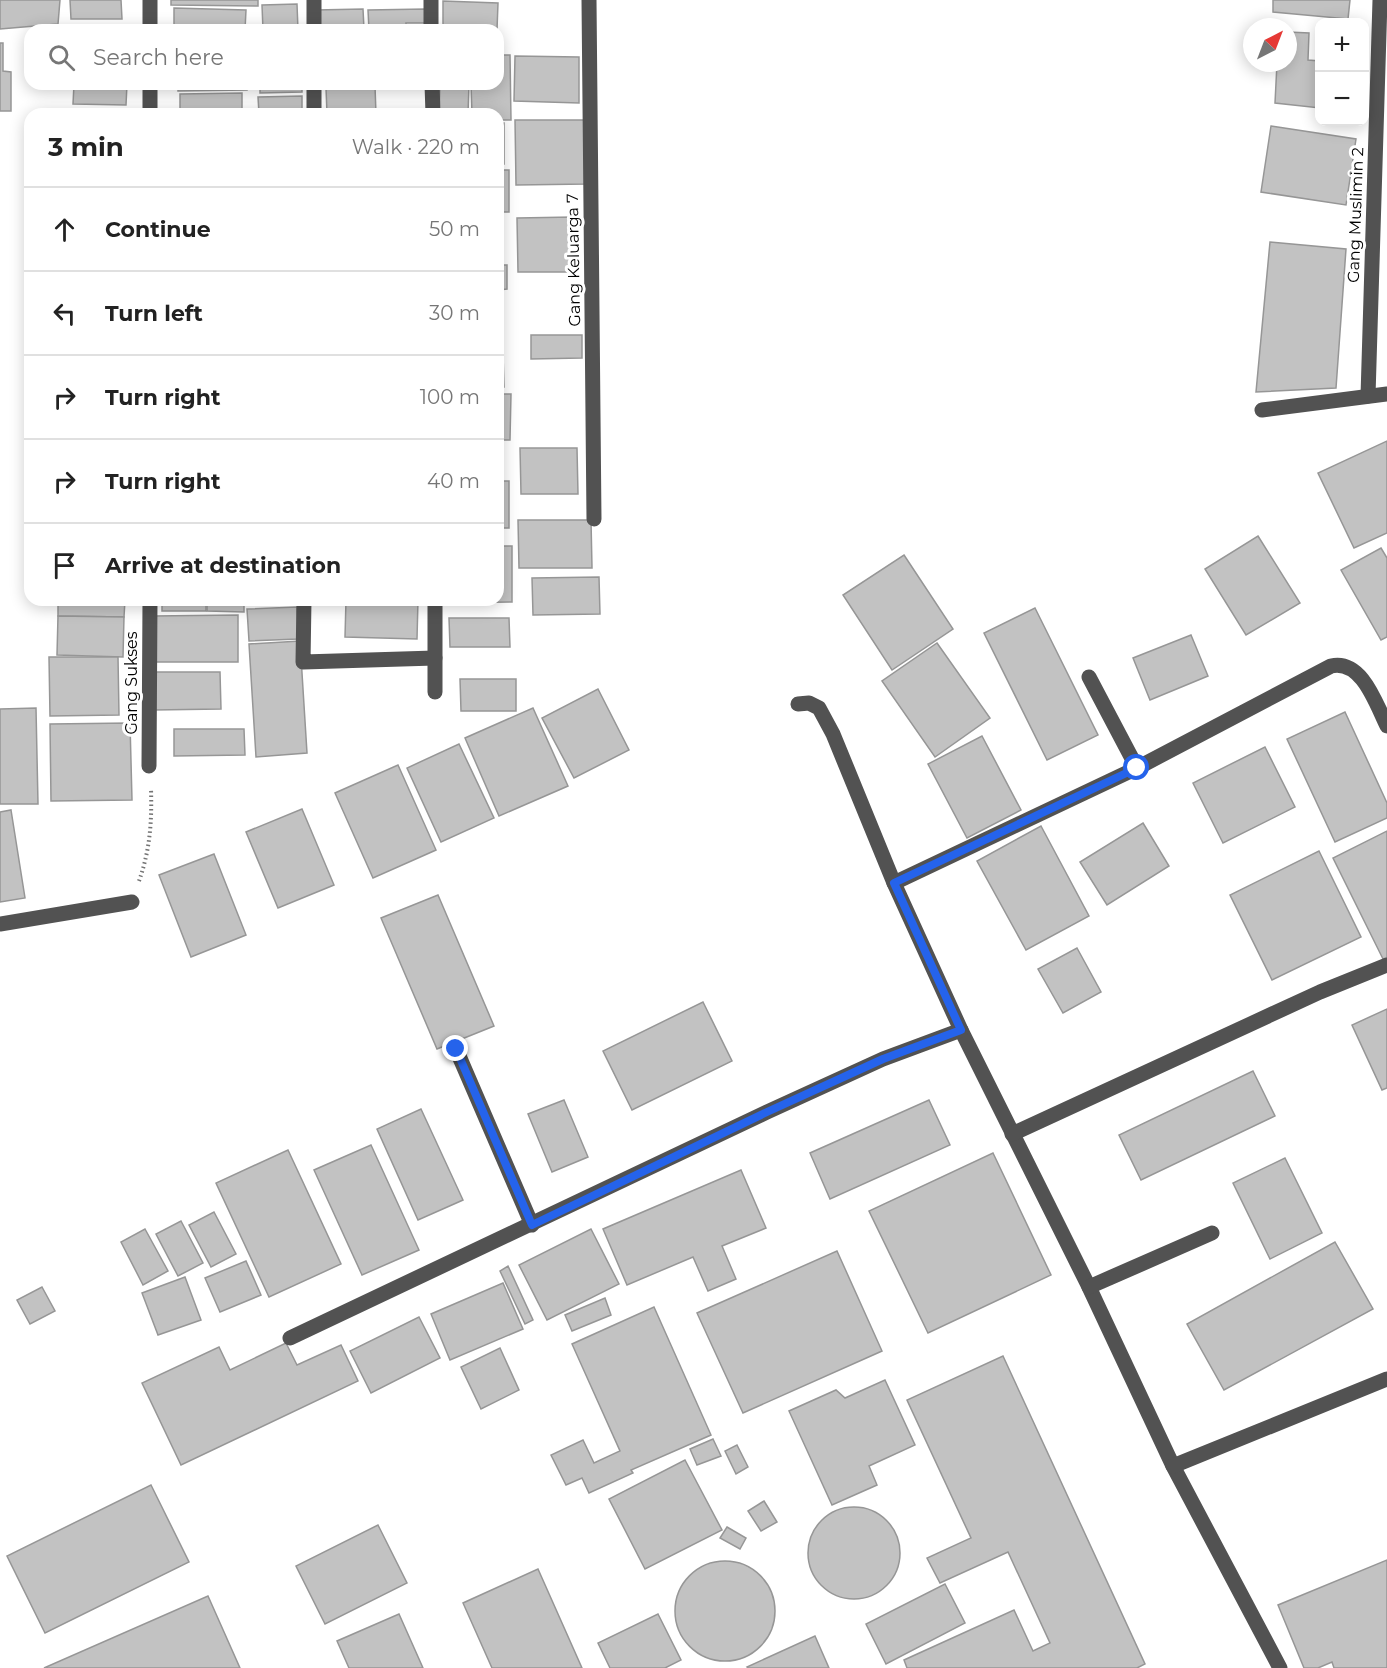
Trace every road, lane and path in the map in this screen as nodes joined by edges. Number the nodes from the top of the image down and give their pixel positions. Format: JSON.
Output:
{"nodes":[{"id":1,"x":150,"y":0,"type":"edge"},
{"id":2,"x":314,"y":0,"type":"edge"},
{"id":3,"x":430,"y":0,"type":"edge"},
{"id":4,"x":589,"y":0,"type":"edge"},
{"id":5,"x":1380,"y":0,"type":"edge"},
{"id":6,"x":150,"y":24,"type":"edge"},
{"id":7,"x":314,"y":24,"type":"edge"},
{"id":8,"x":431,"y":24,"type":"edge"},
{"id":9,"x":150,"y":90,"type":"edge"},
{"id":10,"x":314,"y":90,"type":"edge"},
{"id":11,"x":432,"y":90,"type":"edge"},
{"id":12,"x":150,"y":108,"type":"edge"},
{"id":13,"x":314,"y":108,"type":"edge"},
{"id":14,"x":433,"y":108,"type":"edge"},
{"id":15,"x":1387,"y":394,"type":"edge"},
{"id":16,"x":1368,"y":396,"type":"junction"},
{"id":17,"x":1262,"y":410,"type":"dead end"},
{"id":18,"x":594,"y":519,"type":"dead end"},
{"id":19,"x":150,"y":606,"type":"edge"},
{"id":20,"x":304,"y":606,"type":"edge"},
{"id":21,"x":435,"y":606,"type":"edge"},
{"id":22,"x":435,"y":658,"type":"junction"},
{"id":23,"x":1089,"y":677,"type":"dead end"},
{"id":24,"x":435,"y":692,"type":"dead end"},
{"id":25,"x":798,"y":704,"type":"dead end"},
{"id":26,"x":1387,"y":726,"type":"edge"},
{"id":27,"x":149,"y":766,"type":"joint"},
{"id":28,"x":1137,"y":768,"type":"junction"},
{"id":29,"x":894,"y":883,"type":"junction"},
{"id":30,"x":132,"y":902,"type":"joint"},
{"id":31,"x":0,"y":924,"type":"edge"},
{"id":32,"x":1387,"y":965,"type":"edge"},
{"id":33,"x":961,"y":1030,"type":"junction"},
{"id":34,"x":456,"y":1049,"type":"dead end"},
{"id":35,"x":1012,"y":1134,"type":"junction"},
{"id":36,"x":532,"y":1225,"type":"junction"},
{"id":37,"x":1212,"y":1233,"type":"dead end"},
{"id":38,"x":1089,"y":1287,"type":"junction"},
{"id":39,"x":290,"y":1338,"type":"dead end"},
{"id":40,"x":1387,"y":1379,"type":"edge"},
{"id":41,"x":1173,"y":1466,"type":"junction"},
{"id":42,"x":1280,"y":1668,"type":"edge"}],
"edges":[{"from":1,"to":6,"type":"street"},
{"from":2,"to":7,"type":"street"},
{"from":3,"to":8,"type":"street"},
{"from":4,"to":18,"type":"street","name":"Gang Keluarga 7"},
{"from":5,"to":16,"type":"street","name":"Gang Muslimin 2"},
{"from":9,"to":12,"type":"street"},
{"from":10,"to":13,"type":"street"},
{"from":11,"to":14,"type":"street"},
{"from":15,"to":16,"type":"street"},
{"from":16,"to":17,"type":"street"},
{"from":19,"to":27,"type":"street","name":"Gang Sukses"},
{"from":20,"to":22,"type":"street"},
{"from":21,"to":22,"type":"street"},
{"from":22,"to":24,"type":"street"},
{"from":23,"to":28,"type":"street"},
{"from":25,"to":29,"type":"street"},
{"from":26,"to":28,"type":"street"},
{"from":27,"to":30,"type":"path"},
{"from":28,"to":29,"type":"street"},
{"from":29,"to":33,"type":"street"},
{"from":30,"to":31,"type":"street"},
{"from":32,"to":35,"type":"street"},
{"from":33,"to":35,"type":"street"},
{"from":33,"to":36,"type":"street"},
{"from":34,"to":36,"type":"street"},
{"from":35,"to":38,"type":"street"},
{"from":36,"to":39,"type":"street"},
{"from":37,"to":38,"type":"street"},
{"from":38,"to":41,"type":"street"},
{"from":40,"to":41,"type":"street"},
{"from":41,"to":42,"type":"street"}]}
